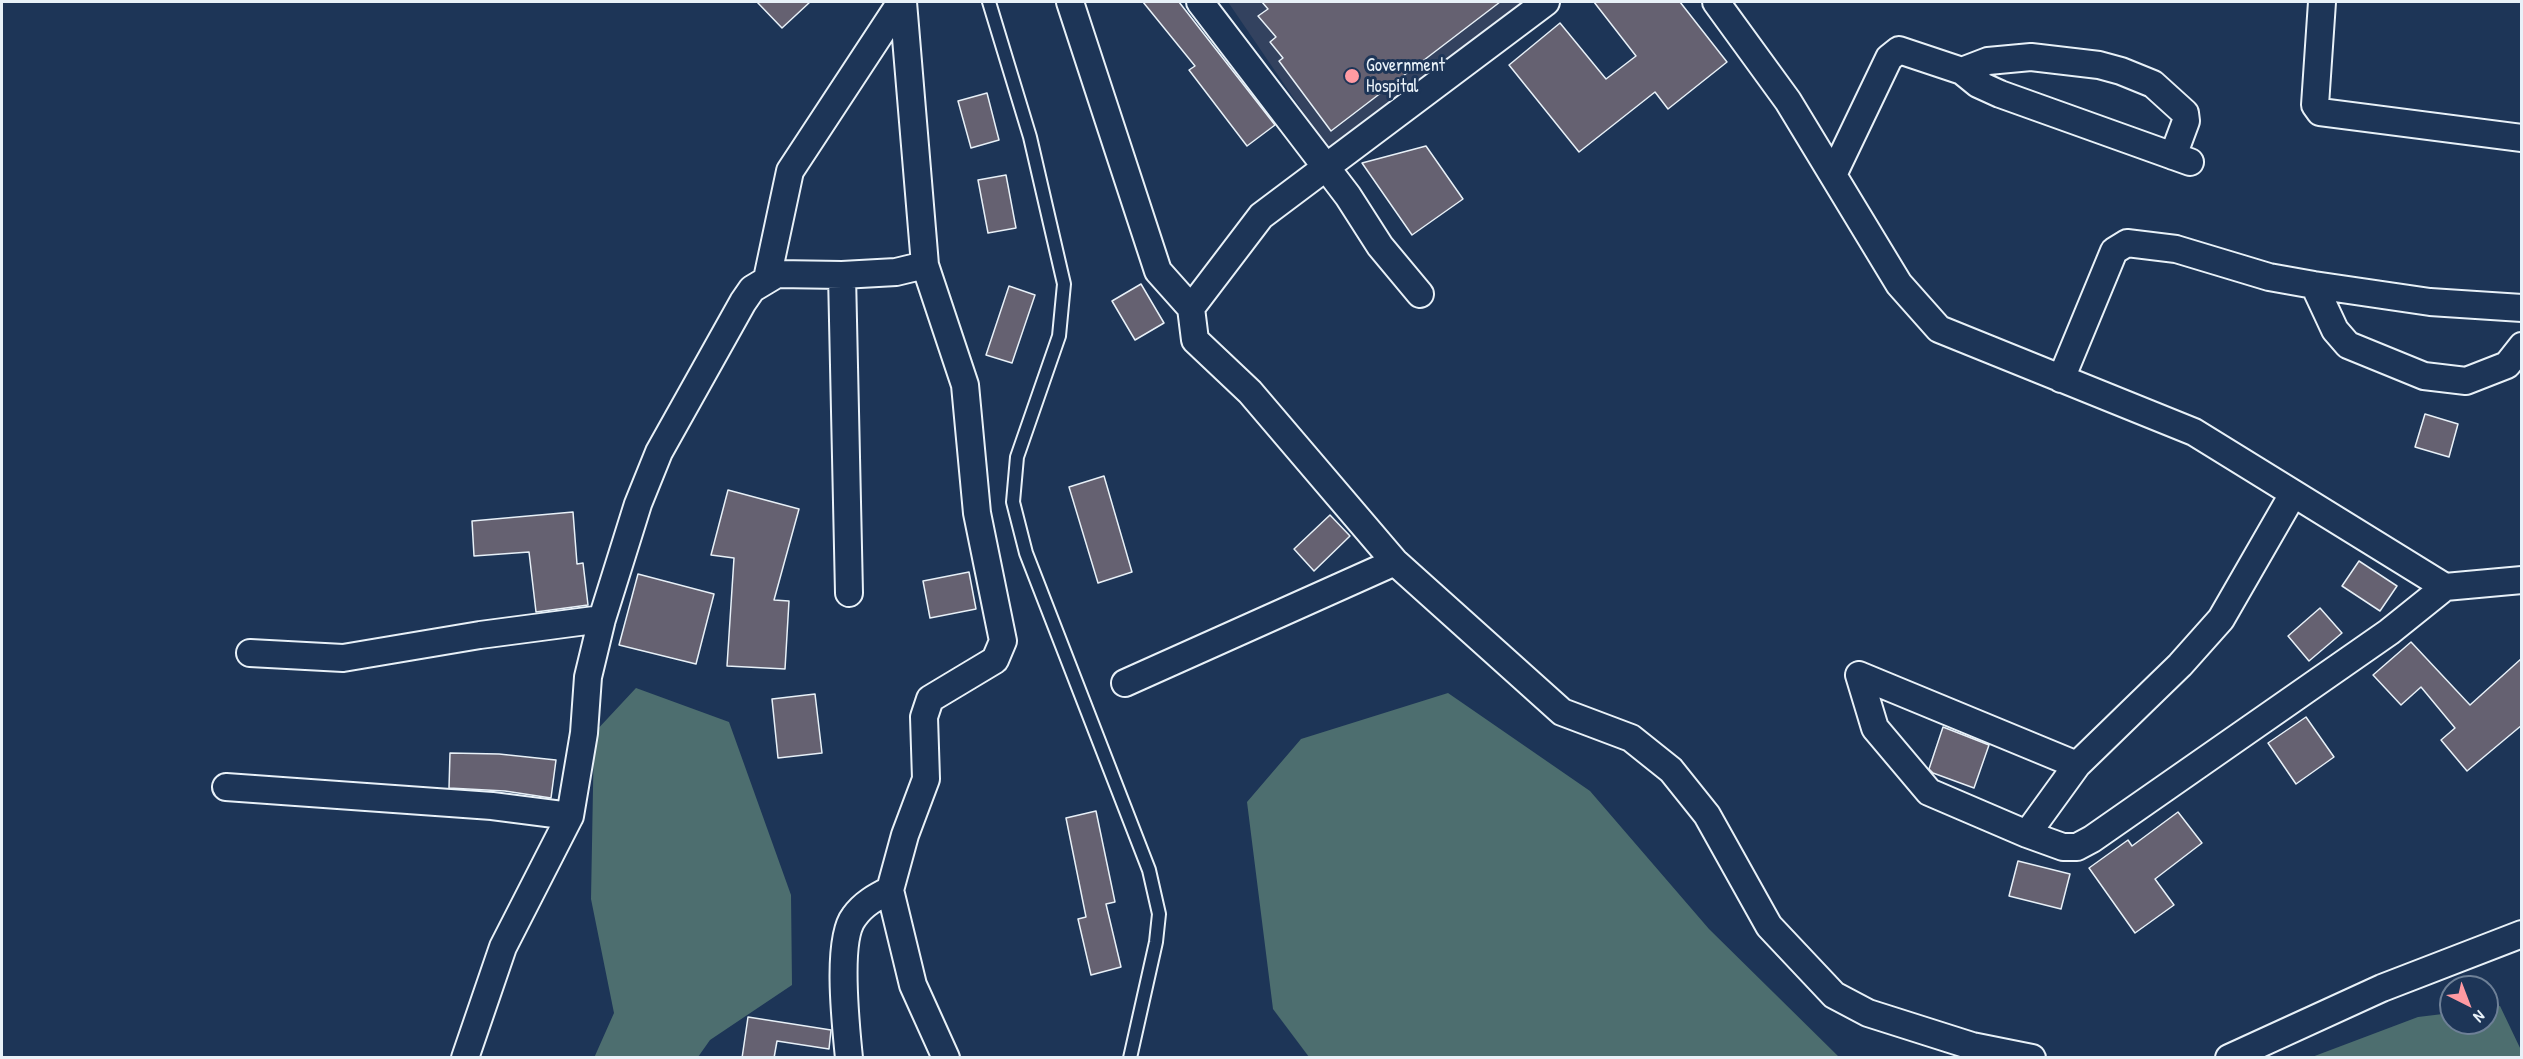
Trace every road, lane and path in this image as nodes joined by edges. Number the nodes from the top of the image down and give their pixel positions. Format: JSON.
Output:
{"nodes":[{"id":1,"x":902,"y":2,"type":"edge"},
{"id":2,"x":989,"y":2,"type":"edge"},
{"id":3,"x":1070,"y":2,"type":"edge"},
{"id":4,"x":1200,"y":2,"type":"edge"},
{"id":5,"x":1546,"y":2,"type":"edge"},
{"id":6,"x":1716,"y":2,"type":"edge"},
{"id":7,"x":2322,"y":2,"type":"edge"},
{"id":8,"x":1962,"y":71,"type":"junction"},
{"id":9,"x":2522,"y":138,"type":"edge"},
{"id":10,"x":1325,"y":168,"type":"junction"},
{"id":11,"x":1833,"y":176,"type":"junction"},
{"id":12,"x":926,"y":265,"type":"junction"},
{"id":13,"x":842,"y":275,"type":"junction"},
{"id":14,"x":767,"y":279,"type":"junction"},
{"id":15,"x":2314,"y":285,"type":"junction"},
{"id":16,"x":1420,"y":294,"type":"dead end"},
{"id":17,"x":1191,"y":308,"type":"junction"},
{"id":18,"x":2522,"y":308,"type":"edge"},
{"id":19,"x":2522,"y":346,"type":"edge"},
{"id":20,"x":2061,"y":379,"type":"junction"},
{"id":21,"x":2293,"y":494,"type":"junction"},
{"id":22,"x":1395,"y":562,"type":"junction"},
{"id":23,"x":2522,"y":580,"type":"edge"},
{"id":24,"x":2445,"y":587,"type":"junction"},
{"id":25,"x":849,"y":593,"type":"dead end"},
{"id":26,"x":602,"y":619,"type":"junction"},
{"id":27,"x":250,"y":653,"type":"dead end"},
{"id":28,"x":1125,"y":683,"type":"dead end"},
{"id":29,"x":2077,"y":765,"type":"junction"},
{"id":30,"x":226,"y":787,"type":"dead end"},
{"id":31,"x":570,"y":816,"type":"junction"},
{"id":32,"x":2027,"y":834,"type":"junction"},
{"id":33,"x":890,"y":890,"type":"junction"},
{"id":34,"x":2522,"y":934,"type":"edge"},
{"id":35,"x":465,"y":1058,"type":"edge"},
{"id":36,"x":849,"y":1058,"type":"edge"},
{"id":37,"x":946,"y":1058,"type":"edge"},
{"id":38,"x":1130,"y":1058,"type":"edge"},
{"id":39,"x":2032,"y":1058,"type":"edge"},
{"id":40,"x":2229,"y":1058,"type":"edge"}],
"edges":[{"from":1,"to":12,"type":"street"},
{"from":1,"to":14,"type":"street"},
{"from":2,"to":38,"type":"lane"},
{"from":3,"to":17,"type":"street"},
{"from":4,"to":10,"type":"street"},
{"from":5,"to":10,"type":"street"},
{"from":6,"to":11,"type":"street"},
{"from":7,"to":9,"type":"street"},
{"from":8,"to":8,"type":"street"},
{"from":8,"to":11,"type":"street"},
{"from":10,"to":16,"type":"street"},
{"from":10,"to":17,"type":"street"},
{"from":11,"to":20,"type":"street"},
{"from":12,"to":13,"type":"street"},
{"from":12,"to":33,"type":"street"},
{"from":13,"to":14,"type":"street"},
{"from":13,"to":25,"type":"street"},
{"from":14,"to":26,"type":"street"},
{"from":15,"to":18,"type":"street"},
{"from":15,"to":19,"type":"street"},
{"from":15,"to":20,"type":"street"},
{"from":17,"to":22,"type":"street"},
{"from":20,"to":21,"type":"street"},
{"from":21,"to":24,"type":"street"},
{"from":21,"to":29,"type":"street"},
{"from":22,"to":28,"type":"street"},
{"from":22,"to":39,"type":"street"},
{"from":23,"to":24,"type":"street"},
{"from":24,"to":32,"type":"street"},
{"from":26,"to":27,"type":"street"},
{"from":26,"to":31,"type":"street"},
{"from":29,"to":32,"type":"street"},
{"from":29,"to":32,"type":"street"},
{"from":30,"to":31,"type":"street"},
{"from":31,"to":35,"type":"street"},
{"from":33,"to":36,"type":"street"},
{"from":33,"to":37,"type":"street"},
{"from":34,"to":40,"type":"street"}]}
